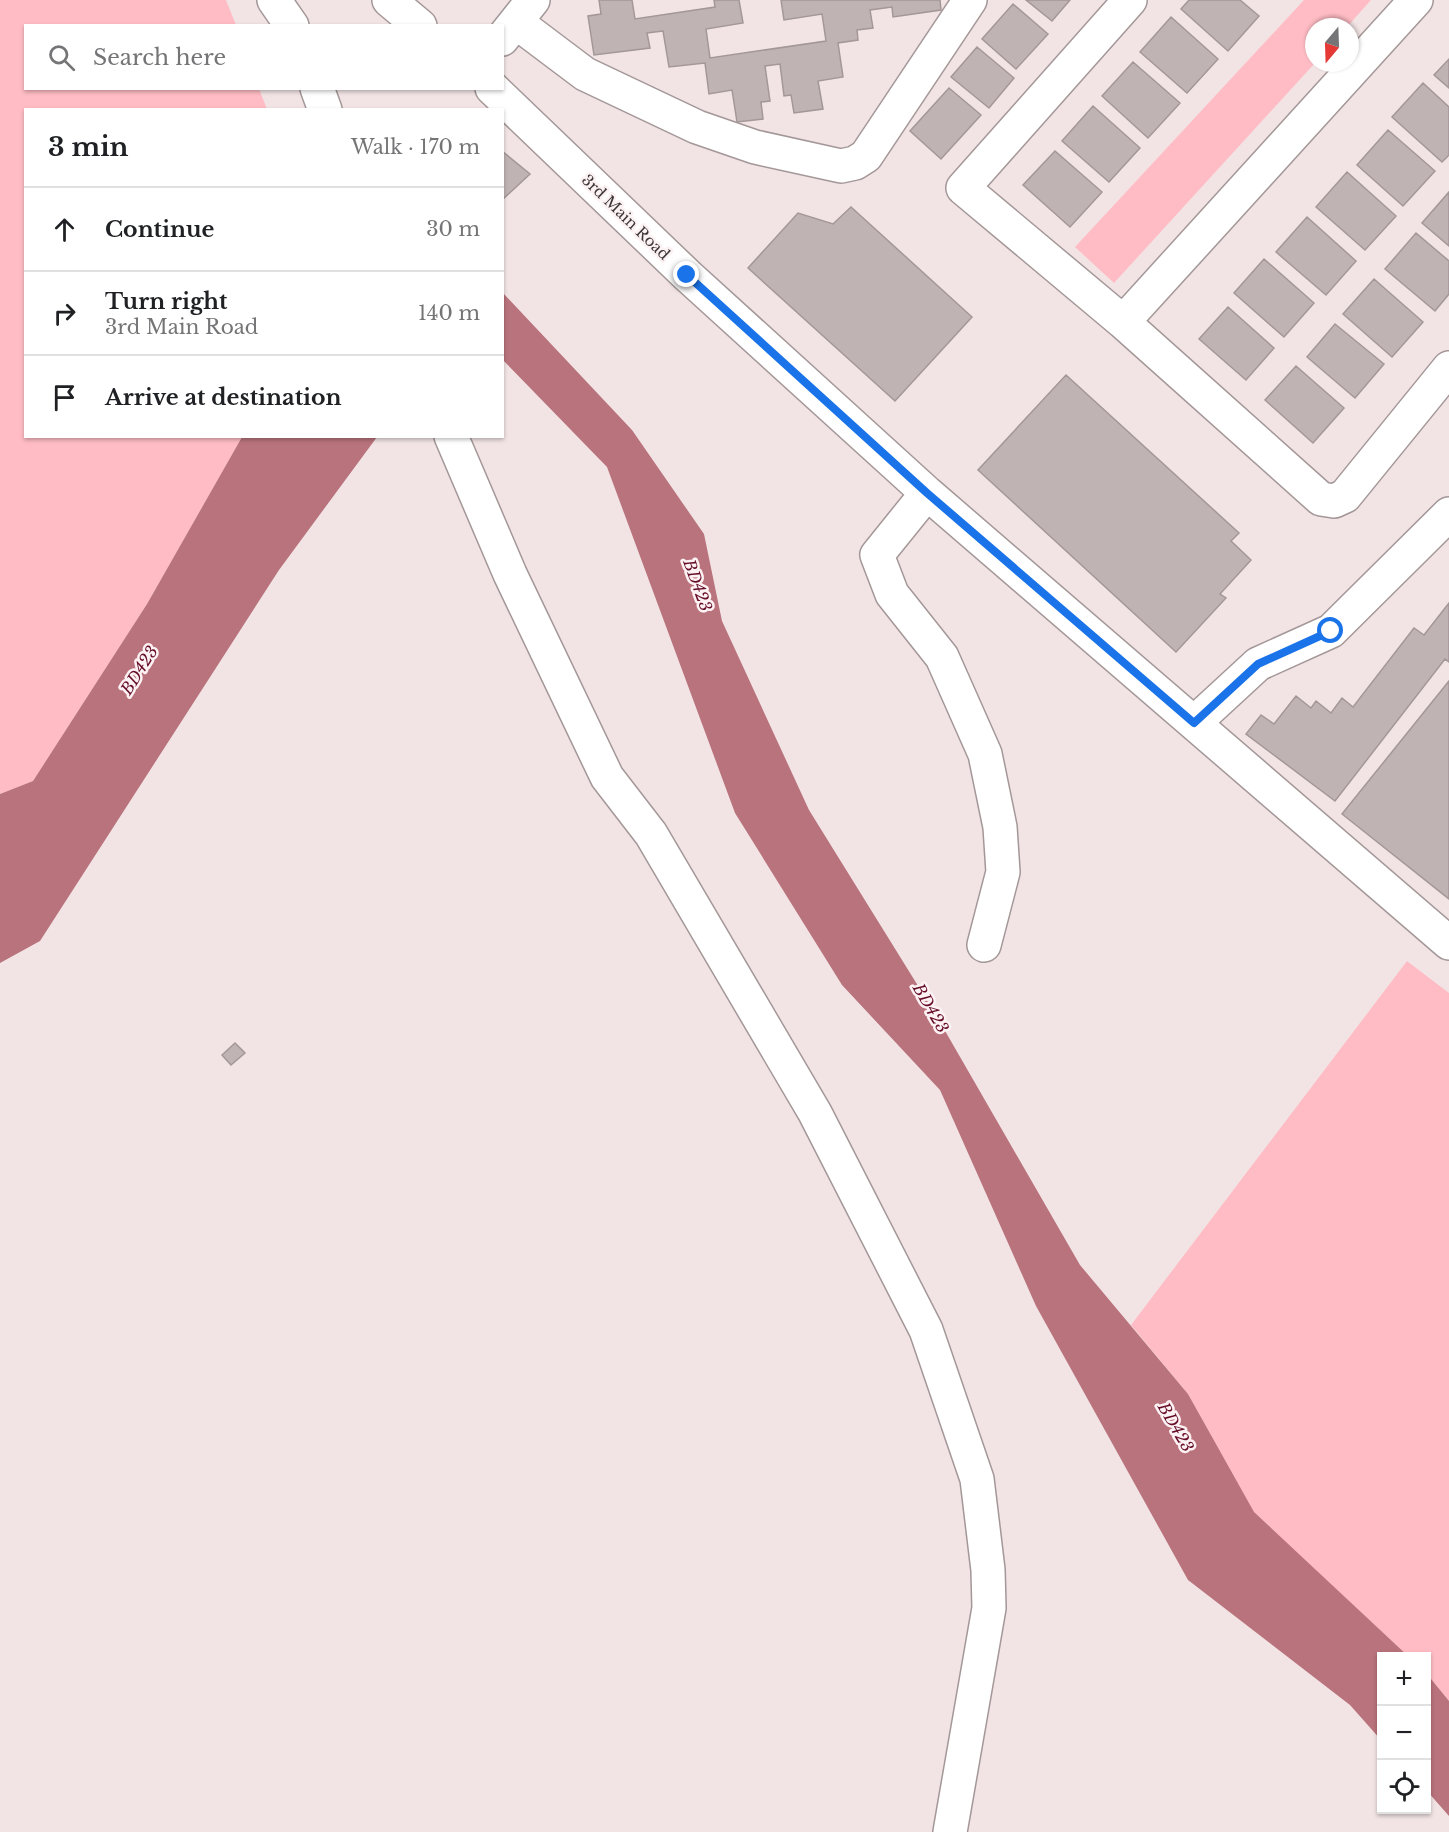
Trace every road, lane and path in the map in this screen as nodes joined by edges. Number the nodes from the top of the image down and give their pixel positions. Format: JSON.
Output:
{"nodes":[{"id":1,"x":274,"y":0,"type":"edge"},
{"id":2,"x":389,"y":0,"type":"edge"},
{"id":3,"x":970,"y":0,"type":"edge"},
{"id":4,"x":1131,"y":0,"type":"edge"},
{"id":5,"x":1416,"y":0,"type":"edge"},
{"id":6,"x":517,"y":20,"type":"edge"},
{"id":7,"x":291,"y":24,"type":"edge"},
{"id":8,"x":418,"y":24,"type":"edge"},
{"id":9,"x":318,"y":90,"type":"edge"},
{"id":10,"x":494,"y":90,"type":"edge"},
{"id":11,"x":324,"y":108,"type":"edge"},
{"id":12,"x":1123,"y":322,"type":"junction"},
{"id":13,"x":1449,"y":368,"type":"edge"},
{"id":14,"x":452,"y":438,"type":"edge"},
{"id":15,"x":927,"y":493,"type":"junction"},
{"id":16,"x":1449,"y":514,"type":"edge"},
{"id":17,"x":1194,"y":723,"type":"junction"},
{"id":18,"x":1449,"y":943,"type":"edge"},
{"id":19,"x":984,"y":945,"type":"dead end"},
{"id":20,"x":950,"y":1832,"type":"edge"}],
"edges":[{"from":1,"to":7,"type":"street"},
{"from":2,"to":8,"type":"street"},
{"from":3,"to":6,"type":"street"},
{"from":4,"to":12,"type":"street"},
{"from":5,"to":12,"type":"street"},
{"from":9,"to":11,"type":"street"},
{"from":10,"to":15,"type":"street","name":"3rd Main Road"},
{"from":12,"to":13,"type":"street"},
{"from":14,"to":20,"type":"street"},
{"from":15,"to":17,"type":"street","name":"3rd Main Road"},
{"from":15,"to":19,"type":"street"},
{"from":16,"to":17,"type":"street"},
{"from":17,"to":18,"type":"street","name":"3rd Main Road"}]}
